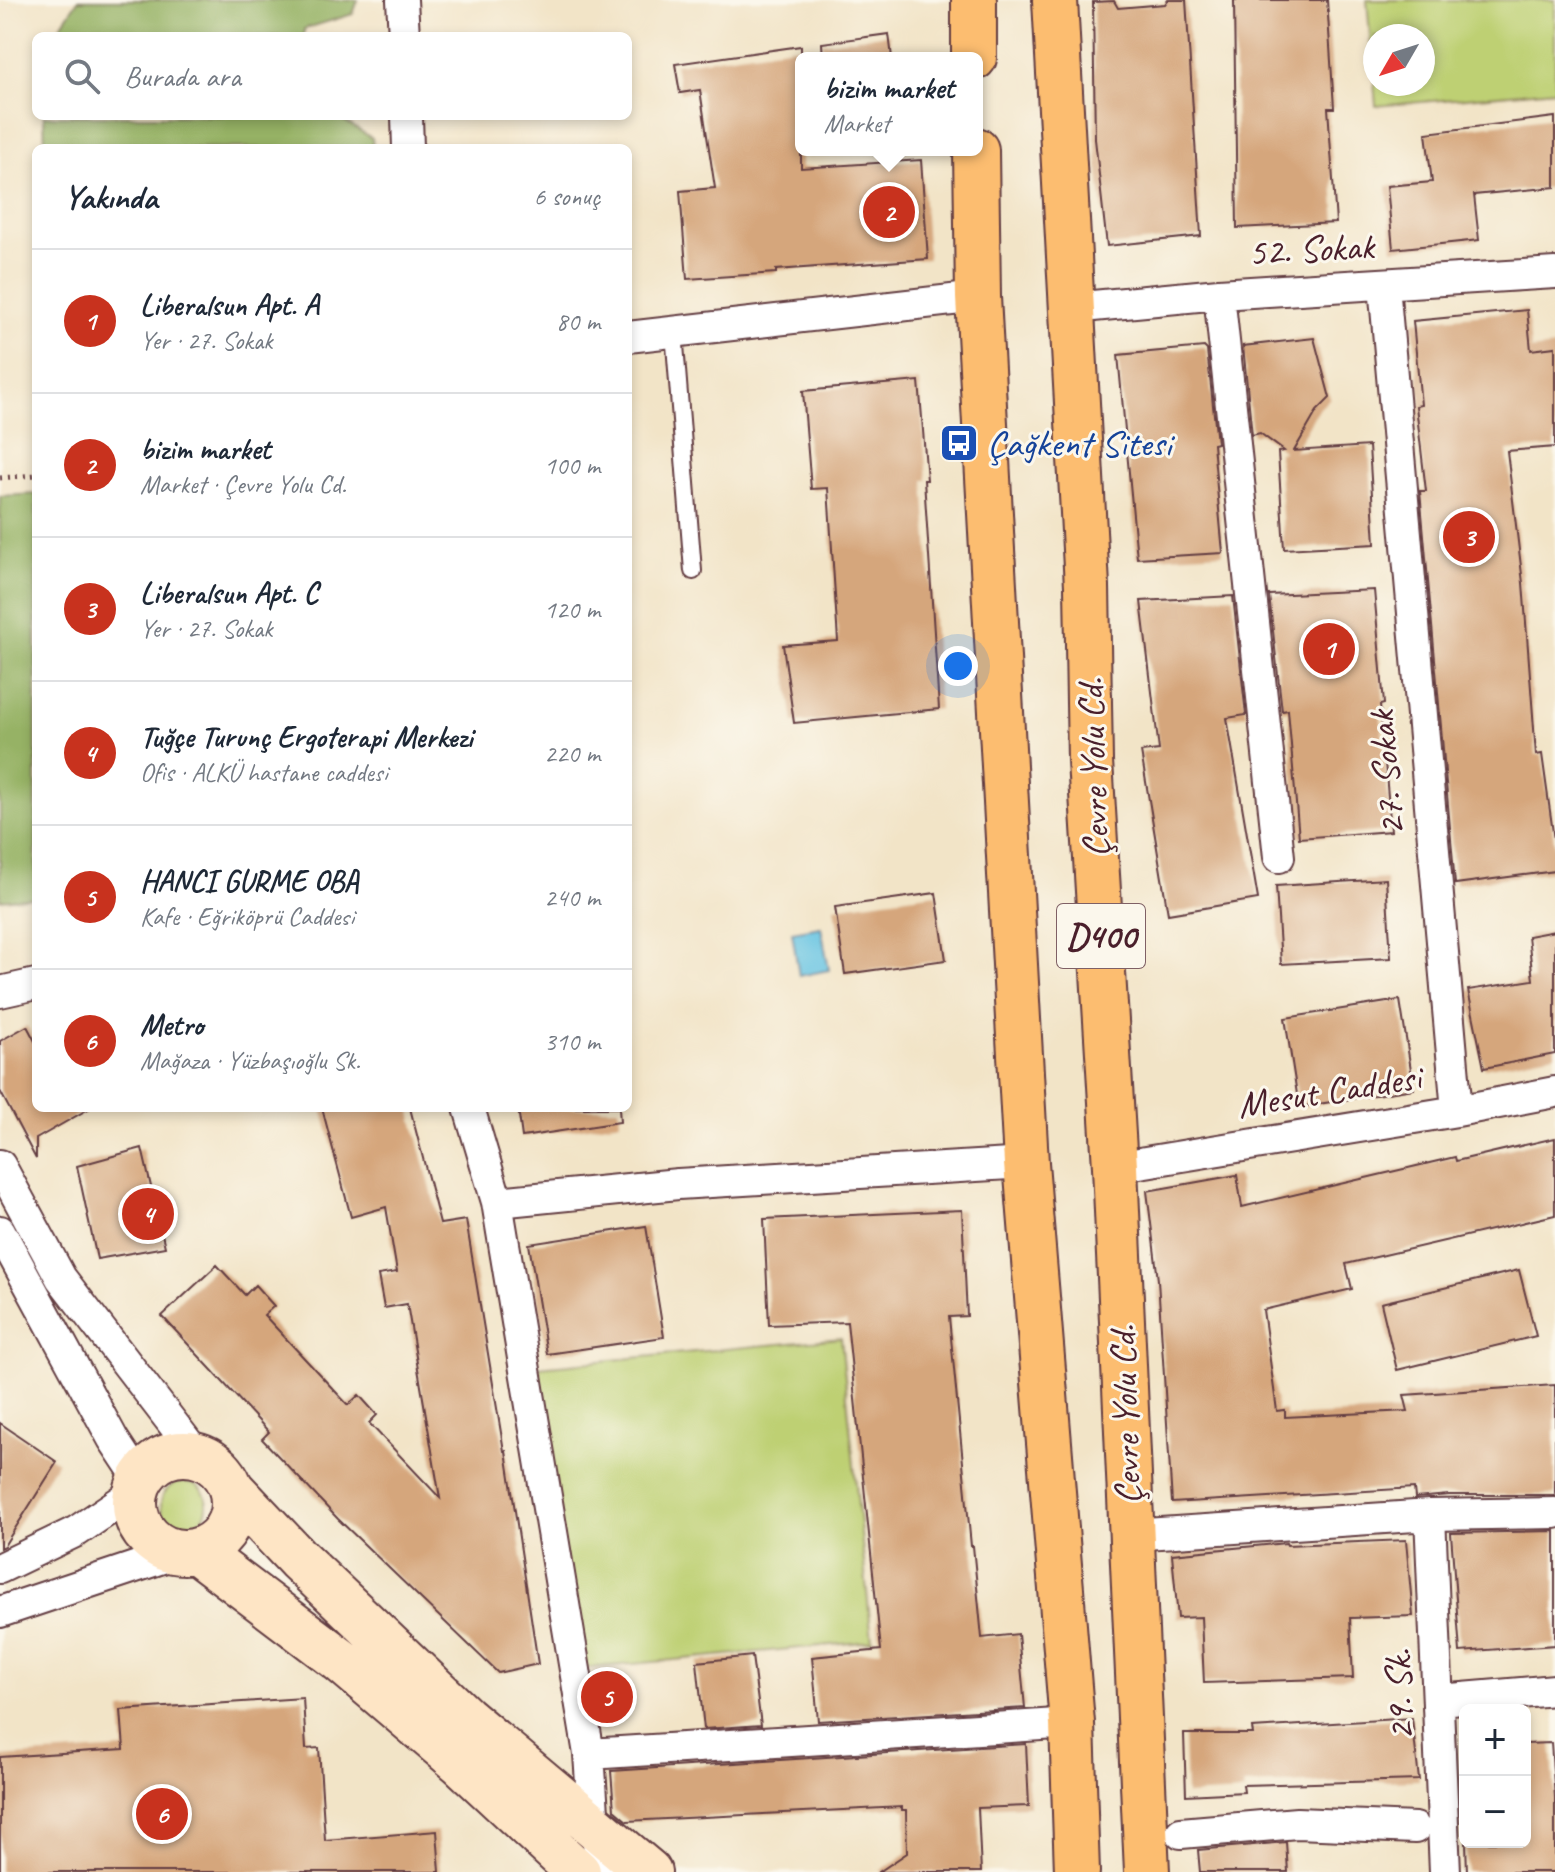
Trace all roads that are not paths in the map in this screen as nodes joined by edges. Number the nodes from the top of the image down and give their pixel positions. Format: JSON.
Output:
{"nodes":[{"id":1,"x":402,"y":0,"type":"edge"},
{"id":2,"x":974,"y":0,"type":"edge"},
{"id":3,"x":1055,"y":0,"type":"edge"},
{"id":4,"x":404,"y":32,"type":"edge"},
{"id":5,"x":974,"y":52,"type":"edge"},
{"id":6,"x":407,"y":120,"type":"edge"},
{"id":7,"x":408,"y":144,"type":"edge"},
{"id":8,"x":976,"y":156,"type":"edge"},
{"id":9,"x":1555,"y":273,"type":"edge"},
{"id":10,"x":1384,"y":285,"type":"junction"},
{"id":11,"x":1219,"y":294,"type":"junction"},
{"id":12,"x":978,"y":297,"type":"junction"},
{"id":13,"x":1072,"y":308,"type":"junction"},
{"id":14,"x":674,"y":332,"type":"junction"},
{"id":15,"x":632,"y":337,"type":"edge"},
{"id":16,"x":693,"y":571,"type":"dead end"},
{"id":17,"x":1279,"y":857,"type":"dead end"},
{"id":18,"x":32,"y":985,"type":"edge"},
{"id":19,"x":0,"y":992,"type":"edge"},
{"id":20,"x":1555,"y":1092,"type":"edge"},
{"id":21,"x":1457,"y":1111,"type":"junction"},
{"id":22,"x":470,"y":1112,"type":"edge"},
{"id":23,"x":1026,"y":1163,"type":"junction"},
{"id":24,"x":0,"y":1165,"type":"edge"},
{"id":25,"x":1115,"y":1167,"type":"junction"},
{"id":26,"x":497,"y":1202,"type":"junction"},
{"id":27,"x":0,"y":1231,"type":"edge"},
{"id":28,"x":197,"y":1455,"type":"junction"},
{"id":29,"x":138,"y":1485,"type":"junction"},
{"id":30,"x":231,"y":1488,"type":"junction"},
{"id":31,"x":1555,"y":1513,"type":"edge"},
{"id":32,"x":1430,"y":1515,"type":"junction"},
{"id":33,"x":1130,"y":1535,"type":"junction"},
{"id":34,"x":188,"y":1551,"type":"junction"},
{"id":35,"x":0,"y":1568,"type":"edge"},
{"id":36,"x":0,"y":1612,"type":"edge"},
{"id":37,"x":1555,"y":1690,"type":"edge"},
{"id":38,"x":1439,"y":1700,"type":"junction"},
{"id":39,"x":1072,"y":1723,"type":"junction"},
{"id":40,"x":589,"y":1754,"type":"junction"},
{"id":41,"x":594,"y":1827,"type":"junction"},
{"id":42,"x":1415,"y":1828,"type":"dead end"},
{"id":43,"x":1181,"y":1833,"type":"dead end"},
{"id":44,"x":578,"y":1872,"type":"edge"},
{"id":45,"x":605,"y":1872,"type":"edge"},
{"id":46,"x":649,"y":1872,"type":"edge"},
{"id":47,"x":1077,"y":1872,"type":"edge"},
{"id":48,"x":1147,"y":1872,"type":"edge"},
{"id":49,"x":1445,"y":1872,"type":"edge"}],
"edges":[{"from":1,"to":4,"type":"street"},
{"from":2,"to":5,"type":"highway"},
{"from":3,"to":13,"type":"highway","name":"Çevre Yolu Cd.","number":"D400"},
{"from":6,"to":7,"type":"street"},
{"from":8,"to":12,"type":"highway","name":"Çevre Yolu Cd.","number":"D400"},
{"from":9,"to":10,"type":"street","name":"52. Sokak"},
{"from":10,"to":11,"type":"street","name":"52. Sokak"},
{"from":10,"to":21,"type":"street","name":"27. Sokak"},
{"from":11,"to":13,"type":"street","name":"52. Sokak"},
{"from":11,"to":17,"type":"street"},
{"from":12,"to":14,"type":"street"},
{"from":12,"to":23,"type":"highway","name":"Çevre Yolu Cd.","number":"D400"},
{"from":13,"to":25,"type":"highway","name":"Çevre Yolu Cd.","number":"D400"},
{"from":14,"to":15,"type":"street"},
{"from":14,"to":16,"type":"lane"},
{"from":18,"to":19,"type":"street"},
{"from":20,"to":21,"type":"street","name":"Mesut Caddesi"},
{"from":21,"to":25,"type":"street","name":"Mesut Caddesi"},
{"from":22,"to":26,"type":"street"},
{"from":23,"to":26,"type":"street"},
{"from":23,"to":39,"type":"highway","name":"Çevre Yolu Cd.","number":"D400"},
{"from":24,"to":28,"type":"street"},
{"from":25,"to":33,"type":"highway","name":"Çevre Yolu Cd.","number":"D400"},
{"from":26,"to":40,"type":"street"},
{"from":27,"to":29,"type":"street"},
{"from":28,"to":29,"type":"street"},
{"from":28,"to":30,"type":"street"},
{"from":29,"to":34,"type":"street"},
{"from":29,"to":35,"type":"street"},
{"from":30,"to":34,"type":"street"},
{"from":30,"to":41,"type":"street"},
{"from":31,"to":32,"type":"street"},
{"from":32,"to":33,"type":"street"},
{"from":32,"to":38,"type":"street","name":"29. Sk."},
{"from":33,"to":48,"type":"highway","name":"Çevre Yolu Cd.","number":"D400"},
{"from":34,"to":36,"type":"street"},
{"from":34,"to":44,"type":"street"},
{"from":37,"to":38,"type":"street"},
{"from":38,"to":49,"type":"street","name":"29. Sk."},
{"from":39,"to":40,"type":"street"},
{"from":39,"to":47,"type":"highway","name":"Çevre Yolu Cd.","number":"D400"},
{"from":40,"to":41,"type":"street"},
{"from":41,"to":45,"type":"street"},
{"from":41,"to":46,"type":"street"},
{"from":42,"to":43,"type":"street"}]}
